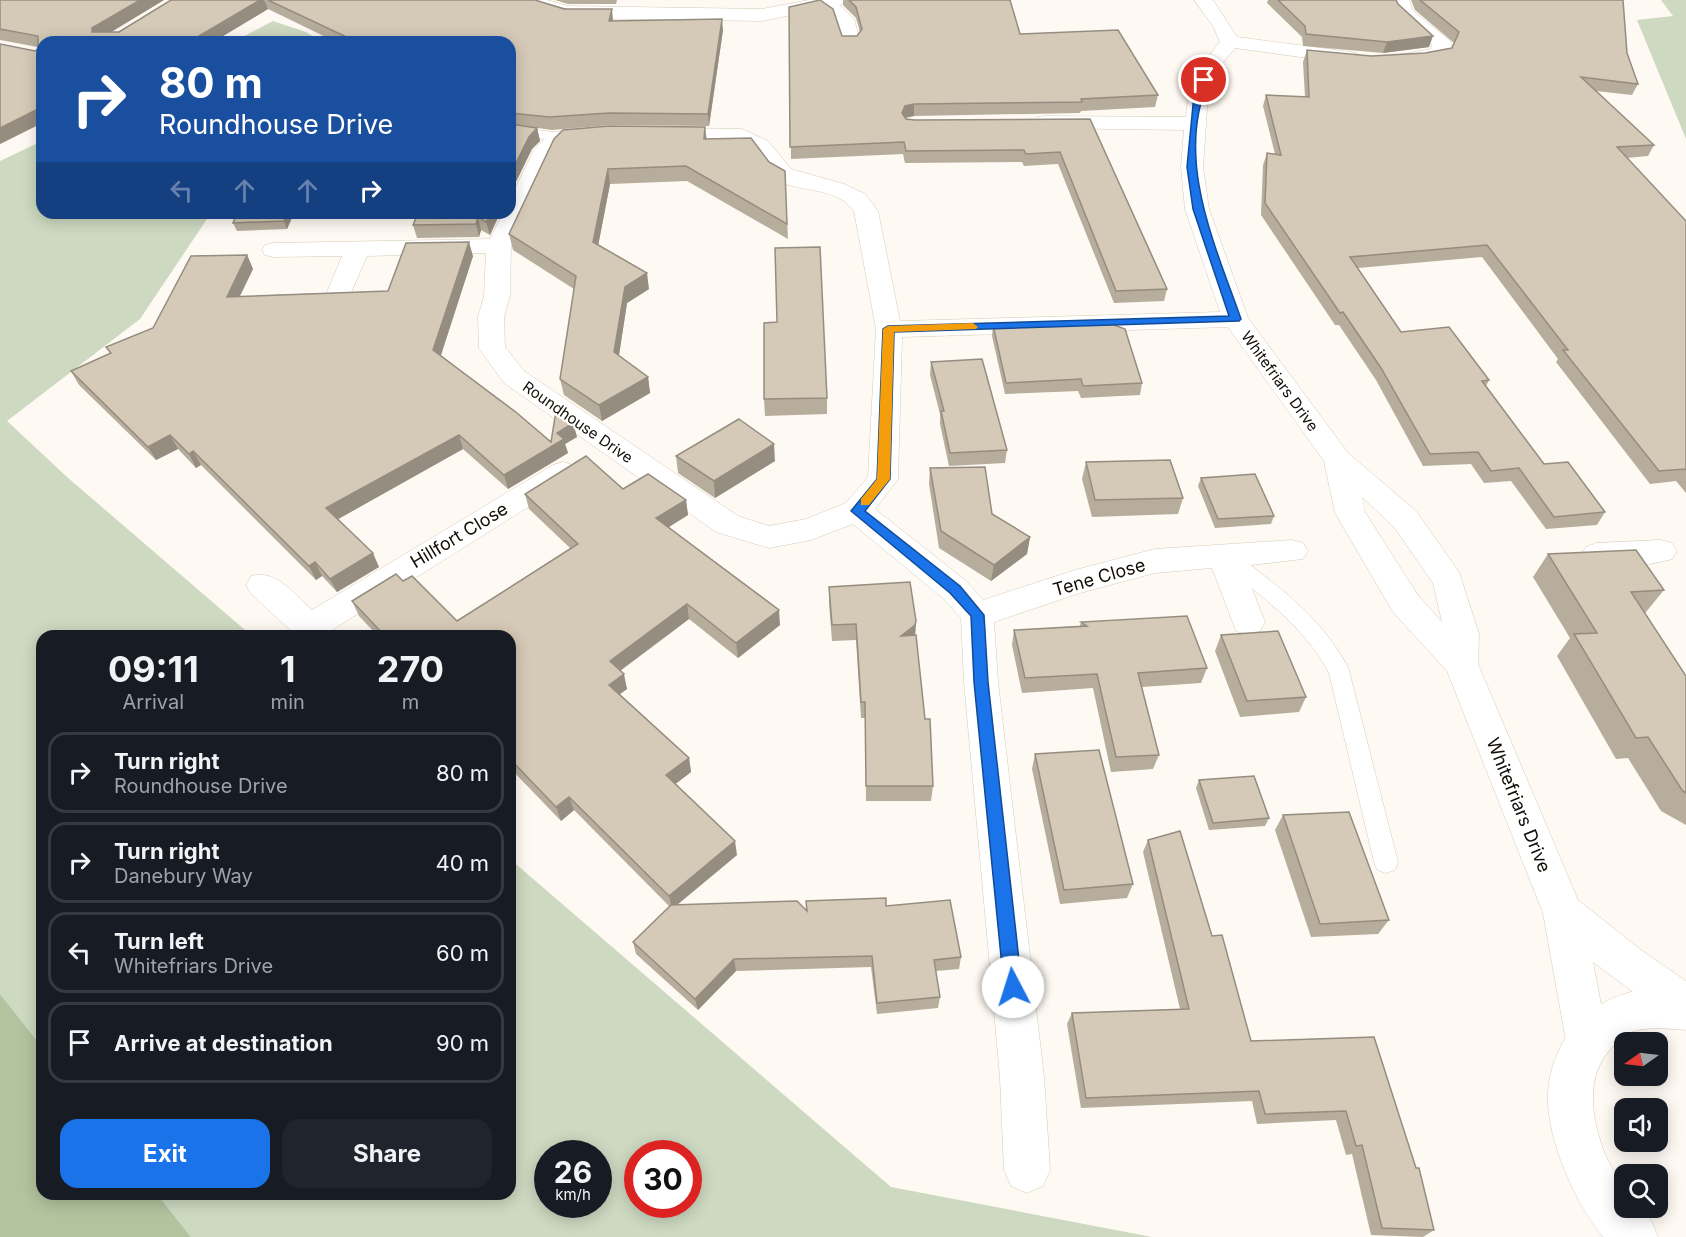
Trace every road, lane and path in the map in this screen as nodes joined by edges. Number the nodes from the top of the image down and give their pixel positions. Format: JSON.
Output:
{"nodes":[{"id":1,"x":527,"y":0,"type":"edge"},
{"id":2,"x":1203,"y":0,"type":"edge"},
{"id":3,"x":1400,"y":0,"type":"edge"},
{"id":4,"x":827,"y":1,"type":"edge"},
{"id":5,"x":850,"y":41,"type":"edge"},
{"id":6,"x":1230,"y":42,"type":"junction"},
{"id":7,"x":1030,"y":121,"type":"edge"},
{"id":8,"x":1194,"y":124,"type":"junction"},
{"id":9,"x":516,"y":131,"type":"edge"},
{"id":10,"x":559,"y":137,"type":"junction"},
{"id":11,"x":516,"y":211,"type":"edge"},
{"id":12,"x":512,"y":219,"type":"edge"},
{"id":13,"x":499,"y":246,"type":"junction"},
{"id":14,"x":357,"y":249,"type":"junction"},
{"id":15,"x":274,"y":250,"type":"dead end"},
{"id":16,"x":340,"y":292,"type":"edge"},
{"id":17,"x":1235,"y":319,"type":"junction"},
{"id":18,"x":888,"y":329,"type":"junction"},
{"id":19,"x":609,"y":444,"type":"junction"},
{"id":20,"x":1338,"y":460,"type":"junction"},
{"id":21,"x":857,"y":511,"type":"junction"},
{"id":22,"x":1292,"y":551,"type":"dead end"},
{"id":23,"x":1661,"y":551,"type":"dead end"},
{"id":24,"x":1223,"y":555,"type":"junction"},
{"id":25,"x":1597,"y":555,"type":"edge"},
{"id":26,"x":262,"y":585,"type":"dead end"},
{"id":27,"x":977,"y":615,"type":"junction"},
{"id":28,"x":1248,"y":622,"type":"dead end"},
{"id":29,"x":313,"y":630,"type":"edge"},
{"id":30,"x":318,"y":630,"type":"edge"},
{"id":31,"x":1461,"y":664,"type":"junction"},
{"id":32,"x":1386,"y":862,"type":"dead end"},
{"id":33,"x":1563,"y":912,"type":"junction"},
{"id":34,"x":1686,"y":1007,"type":"edge"},
{"id":35,"x":1587,"y":1041,"type":"junction"},
{"id":36,"x":1027,"y":1170,"type":"dead end"},
{"id":37,"x":1634,"y":1237,"type":"edge"}],
"edges":[{"from":1,"to":4,"type":"street"},
{"from":2,"to":6,"type":"street"},
{"from":3,"to":6,"type":"street"},
{"from":4,"to":5,"type":"street"},
{"from":6,"to":8,"type":"street","name":"Whitefriars Drive"},
{"from":7,"to":8,"type":"street"},
{"from":8,"to":17,"type":"street","name":"Whitefriars Drive"},
{"from":9,"to":10,"type":"lane"},
{"from":10,"to":11,"type":"street","name":"Roundhouse Drive"},
{"from":10,"to":18,"type":"street","name":"Roundhouse Drive"},
{"from":12,"to":13,"type":"street","name":"Roundhouse Drive"},
{"from":13,"to":14,"type":"street"},
{"from":13,"to":19,"type":"street","name":"Roundhouse Drive"},
{"from":14,"to":15,"type":"street"},
{"from":14,"to":16,"type":"street"},
{"from":17,"to":18,"type":"street"},
{"from":17,"to":20,"type":"street","name":"Whitefriars Drive"},
{"from":18,"to":21,"type":"street","name":"Roundhouse Drive"},
{"from":19,"to":21,"type":"street","name":"Roundhouse Drive"},
{"from":19,"to":30,"type":"street","name":"Hillfort Close"},
{"from":20,"to":31,"type":"street","name":"Whitefriars Drive"},
{"from":20,"to":31,"type":"street","name":"Whitefriars Drive"},
{"from":21,"to":27,"type":"street"},
{"from":22,"to":24,"type":"street","name":"Tene Close"},
{"from":23,"to":25,"type":"street"},
{"from":24,"to":27,"type":"street","name":"Tene Close"},
{"from":24,"to":28,"type":"street"},
{"from":24,"to":32,"type":"lane"},
{"from":26,"to":29,"type":"street","name":"Hillfort Close"},
{"from":27,"to":36,"type":"street"},
{"from":31,"to":33,"type":"street","name":"Whitefriars Drive"},
{"from":33,"to":34,"type":"street","name":"Whitefriars Drive"},
{"from":33,"to":35,"type":"street","name":"Whitefriars Drive"},
{"from":34,"to":35,"type":"street"},
{"from":35,"to":37,"type":"street"}]}
